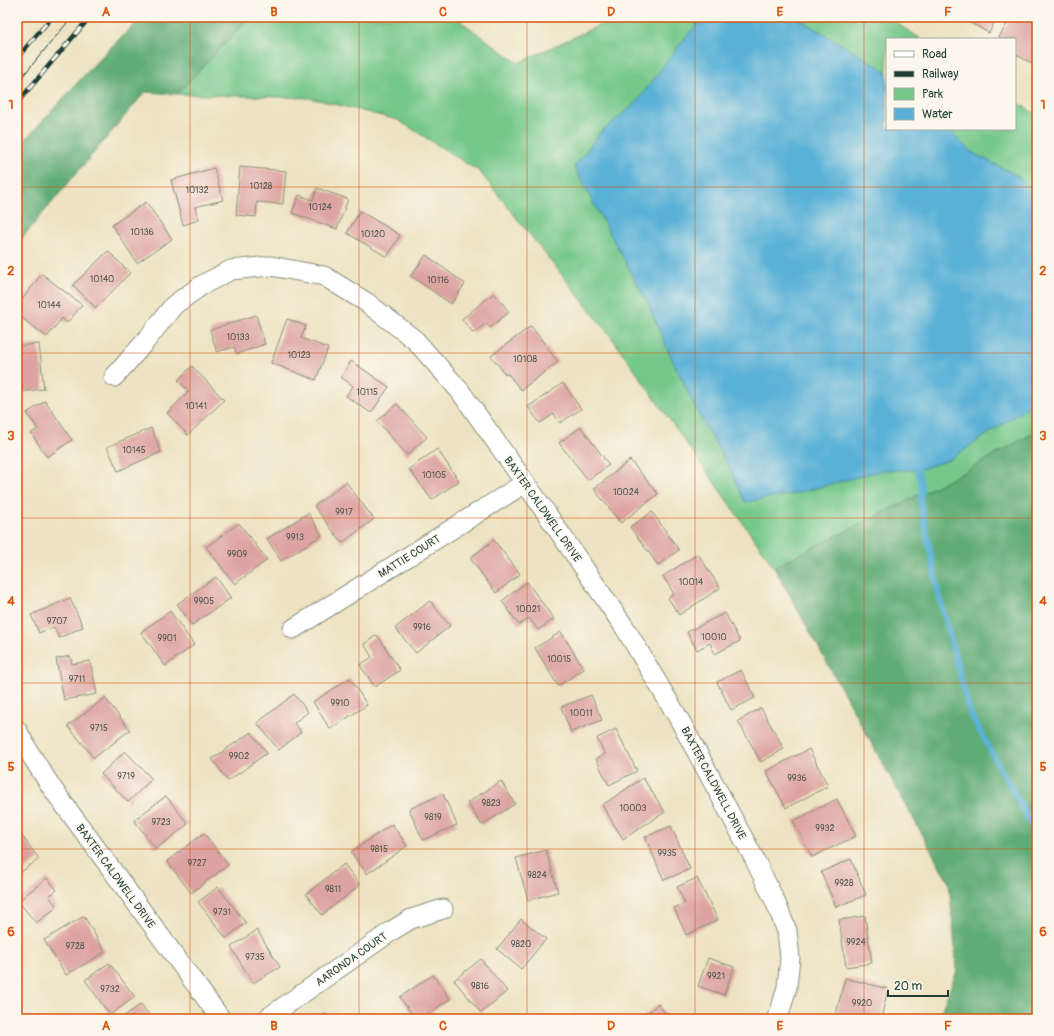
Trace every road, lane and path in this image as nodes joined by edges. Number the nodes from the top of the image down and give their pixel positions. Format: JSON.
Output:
{"nodes":[{"id":1,"x":114,"y":377,"type":"dead end"},
{"id":2,"x":525,"y":483,"type":"junction"},
{"id":3,"x":293,"y":629,"type":"dead end"},
{"id":4,"x":17,"y":730,"type":"edge"},
{"id":5,"x":443,"y":909,"type":"dead end"},
{"id":6,"x":221,"y":1019,"type":"edge"},
{"id":7,"x":266,"y":1019,"type":"edge"},
{"id":8,"x":776,"y":1019,"type":"edge"}],
"edges":[{"from":1,"to":2,"type":"street","name":"BAXTER CALDWELL DRIVE"},
{"from":2,"to":3,"type":"street","name":"MATTIE COURT"},
{"from":2,"to":8,"type":"street","name":"BAXTER CALDWELL DRIVE"},
{"from":4,"to":6,"type":"street","name":"BAXTER CALDWELL DRIVE"},
{"from":5,"to":7,"type":"street","name":"AARONDA COURT"}]}
